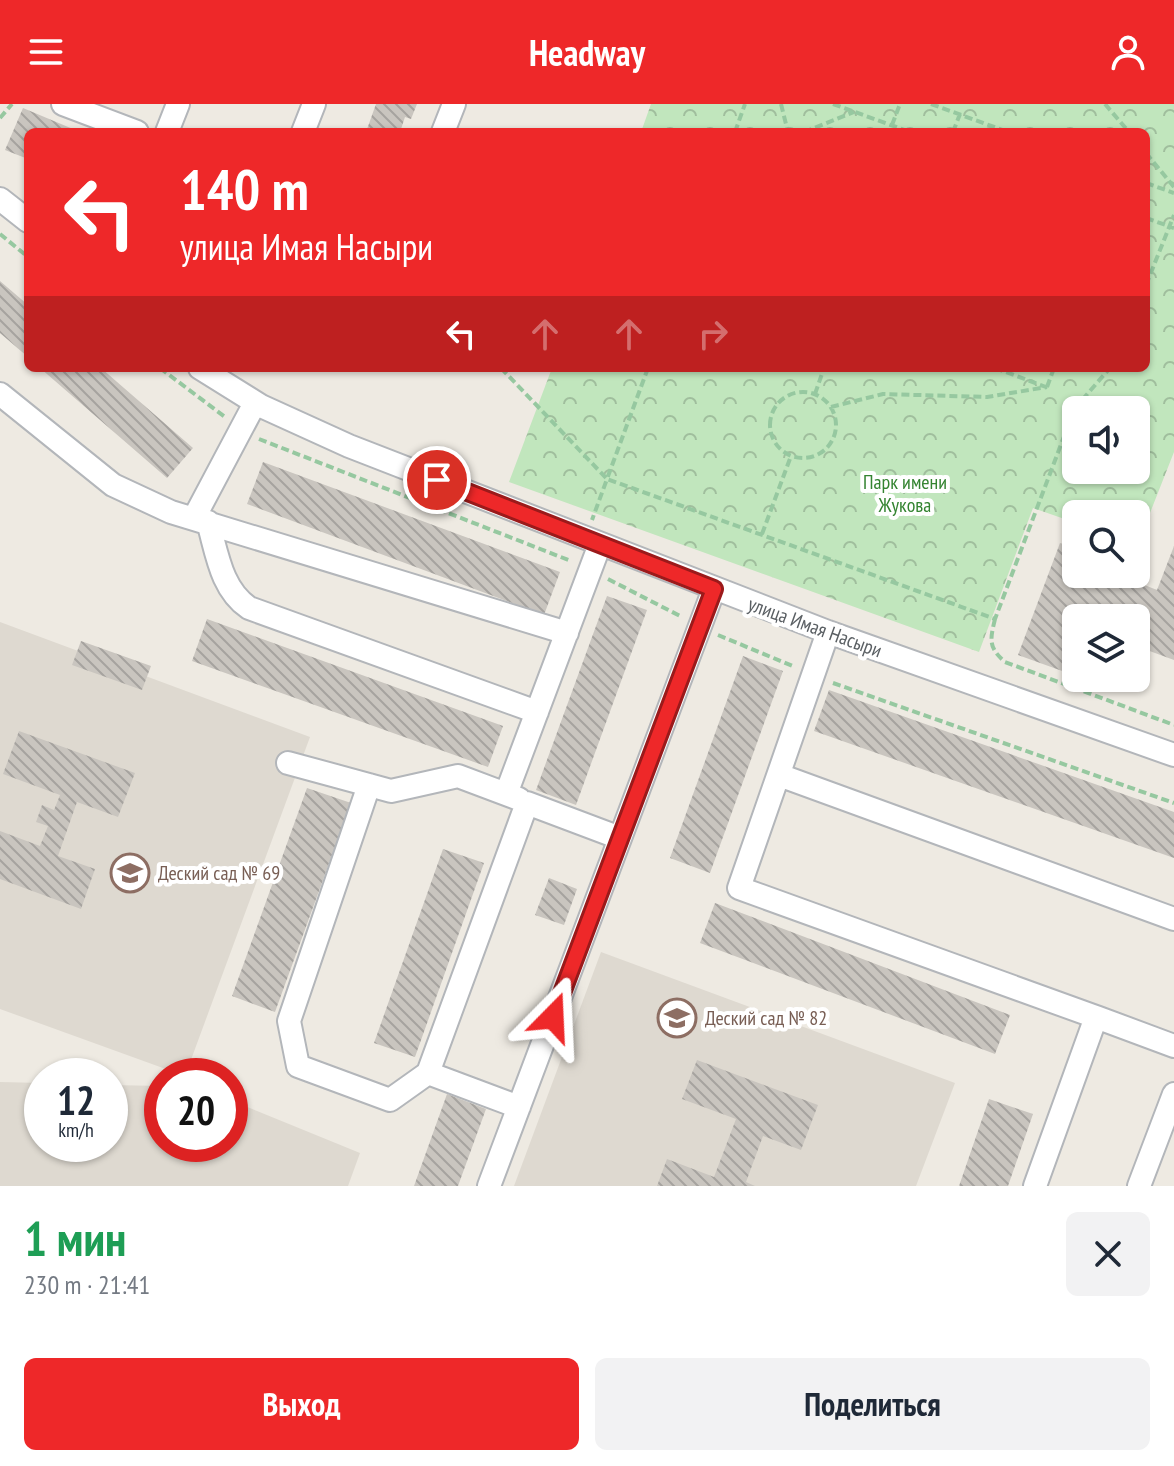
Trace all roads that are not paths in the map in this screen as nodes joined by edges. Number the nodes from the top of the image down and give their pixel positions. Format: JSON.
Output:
{"nodes":[{"id":1,"x":63,"y":104,"type":"edge"},
{"id":2,"x":178,"y":104,"type":"edge"},
{"id":3,"x":314,"y":104,"type":"edge"},
{"id":4,"x":454,"y":104,"type":"edge"},
{"id":5,"x":126,"y":128,"type":"edge"},
{"id":6,"x":169,"y":128,"type":"edge"},
{"id":7,"x":305,"y":128,"type":"edge"},
{"id":8,"x":445,"y":128,"type":"edge"},
{"id":9,"x":0,"y":199,"type":"edge"},
{"id":10,"x":24,"y":218,"type":"edge"},
{"id":11,"x":209,"y":372,"type":"edge"},
{"id":12,"x":0,"y":394,"type":"edge"},
{"id":13,"x":255,"y":403,"type":"junction"},
{"id":14,"x":201,"y":520,"type":"junction"},
{"id":15,"x":600,"y":544,"type":"junction"},
{"id":16,"x":714,"y":589,"type":"junction"},
{"id":17,"x":828,"y":632,"type":"junction"},
{"id":18,"x":567,"y":633,"type":"junction"},
{"id":19,"x":537,"y":712,"type":"junction"},
{"id":20,"x":1174,"y":755,"type":"edge"},
{"id":21,"x":288,"y":763,"type":"dead end"},
{"id":22,"x":779,"y":775,"type":"junction"},
{"id":23,"x":369,"y":785,"type":"junction"},
{"id":24,"x":517,"y":798,"type":"junction"},
{"id":25,"x":620,"y":838,"type":"junction"},
{"id":26,"x":1174,"y":919,"type":"edge"},
{"id":27,"x":1096,"y":1017,"type":"junction"},
{"id":28,"x":1174,"y":1046,"type":"edge"},
{"id":29,"x":428,"y":1073,"type":"junction"},
{"id":30,"x":1174,"y":1094,"type":"edge"},
{"id":31,"x":519,"y":1107,"type":"junction"},
{"id":32,"x":489,"y":1186,"type":"edge"},
{"id":33,"x":1035,"y":1186,"type":"edge"},
{"id":34,"x":1139,"y":1186,"type":"edge"}],
"edges":[{"from":1,"to":5,"type":"street"},
{"from":2,"to":6,"type":"street"},
{"from":3,"to":7,"type":"street"},
{"from":4,"to":8,"type":"street"},
{"from":9,"to":10,"type":"street"},
{"from":11,"to":13,"type":"street","name":"улица Имая Насыри"},
{"from":12,"to":14,"type":"street"},
{"from":13,"to":14,"type":"street"},
{"from":13,"to":15,"type":"street","name":"улица Имая Насыри"},
{"from":14,"to":18,"type":"street"},
{"from":14,"to":19,"type":"street"},
{"from":15,"to":16,"type":"street","name":"улица Имая Насыри"},
{"from":15,"to":18,"type":"street"},
{"from":16,"to":17,"type":"street","name":"улица Имая Насыри"},
{"from":16,"to":25,"type":"street"},
{"from":17,"to":20,"type":"street","name":"улица Имая Насыри"},
{"from":17,"to":22,"type":"street"},
{"from":18,"to":19,"type":"street"},
{"from":19,"to":24,"type":"street"},
{"from":21,"to":23,"type":"street"},
{"from":22,"to":26,"type":"street"},
{"from":22,"to":27,"type":"street"},
{"from":23,"to":24,"type":"street"},
{"from":23,"to":29,"type":"street"},
{"from":24,"to":25,"type":"street"},
{"from":24,"to":29,"type":"street"},
{"from":25,"to":31,"type":"street"},
{"from":27,"to":28,"type":"street"},
{"from":27,"to":33,"type":"street"},
{"from":29,"to":31,"type":"street"},
{"from":30,"to":34,"type":"street"},
{"from":31,"to":32,"type":"street"}]}
